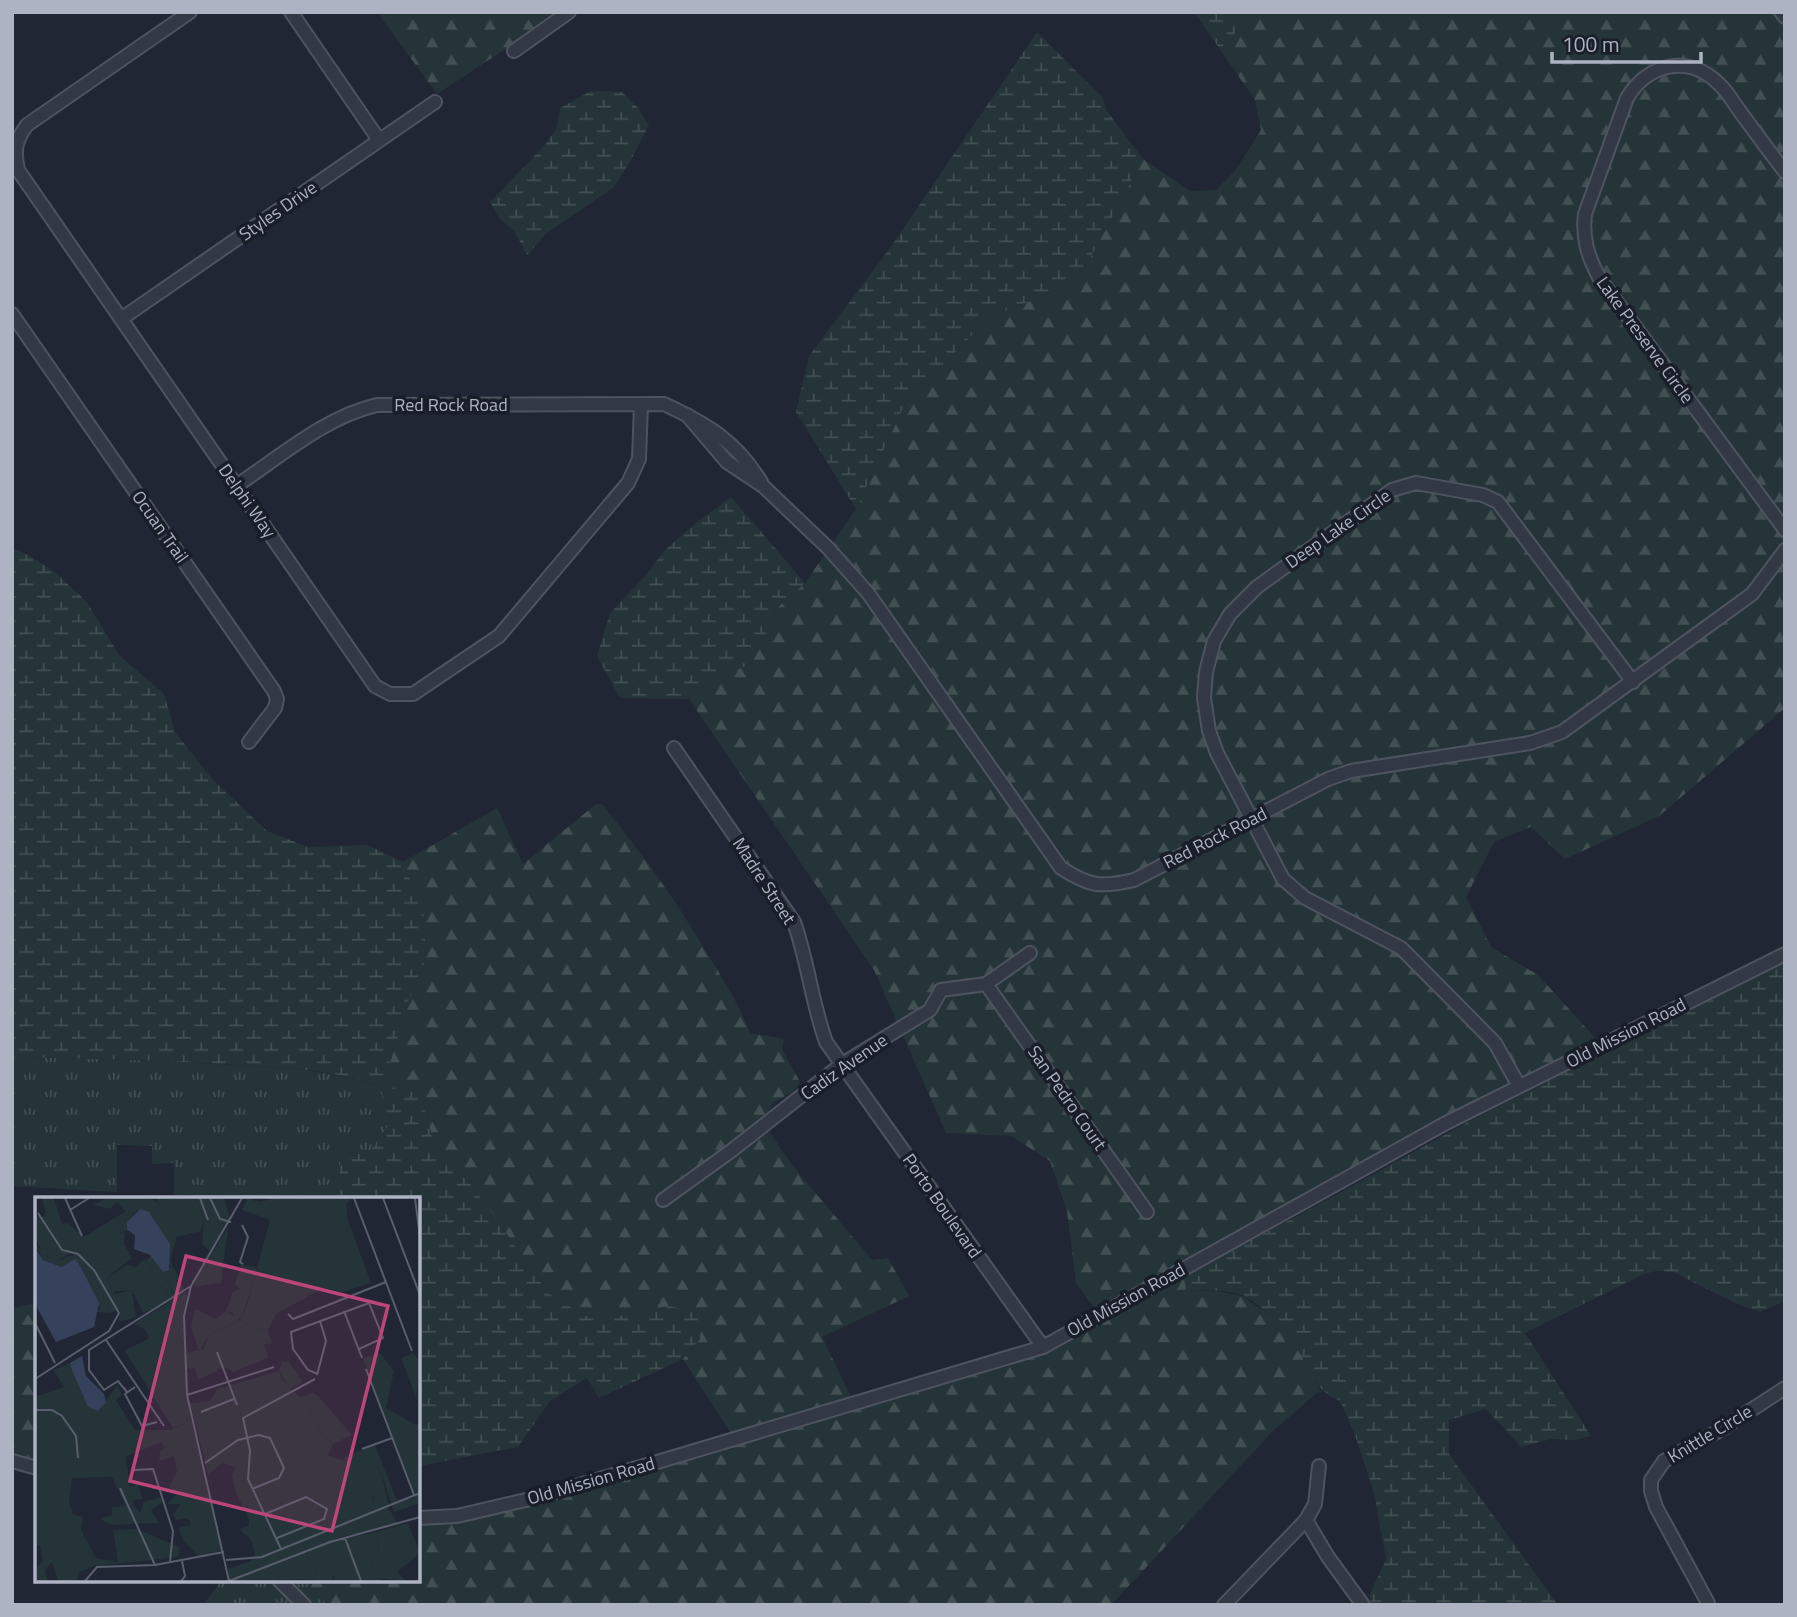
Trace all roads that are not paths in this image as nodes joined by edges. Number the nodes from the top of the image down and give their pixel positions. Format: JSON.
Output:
{"nodes":[{"id":1,"x":190,"y":12,"type":"edge"},
{"id":2,"x":290,"y":12,"type":"edge"},
{"id":3,"x":569,"y":12,"type":"edge"},
{"id":4,"x":1781,"y":12,"type":"edge"},
{"id":5,"x":1785,"y":17,"type":"edge"},
{"id":6,"x":514,"y":51,"type":"dead end"},
{"id":7,"x":435,"y":102,"type":"dead end"},
{"id":8,"x":379,"y":140,"type":"junction"},
{"id":9,"x":1785,"y":172,"type":"edge"},
{"id":10,"x":12,"y":314,"type":"edge"},
{"id":11,"x":121,"y":319,"type":"junction"},
{"id":12,"x":641,"y":405,"type":"junction"},
{"id":13,"x":687,"y":415,"type":"junction"},
{"id":14,"x":733,"y":445,"type":"junction"},
{"id":15,"x":721,"y":454,"type":"junction"},
{"id":16,"x":236,"y":486,"type":"junction"},
{"id":17,"x":763,"y":486,"type":"junction"},
{"id":18,"x":1785,"y":530,"type":"edge"},
{"id":19,"x":1785,"y":550,"type":"edge"},
{"id":20,"x":1633,"y":681,"type":"junction"},
{"id":21,"x":249,"y":742,"type":"dead end"},
{"id":22,"x":674,"y":748,"type":"dead end"},
{"id":23,"x":1251,"y":819,"type":"junction"},
{"id":24,"x":1030,"y":953,"type":"dead end"},
{"id":25,"x":1785,"y":954,"type":"edge"},
{"id":26,"x":986,"y":984,"type":"junction"},
{"id":27,"x":842,"y":1064,"type":"junction"},
{"id":28,"x":1519,"y":1086,"type":"junction"},
{"id":29,"x":663,"y":1200,"type":"dead end"},
{"id":30,"x":1147,"y":1212,"type":"dead end"},
{"id":31,"x":1043,"y":1347,"type":"junction"},
{"id":32,"x":1785,"y":1388,"type":"edge"},
{"id":33,"x":12,"y":1461,"type":"edge"},
{"id":34,"x":1320,"y":1466,"type":"dead end"},
{"id":35,"x":35,"y":1467,"type":"edge"},
{"id":36,"x":420,"y":1518,"type":"edge"},
{"id":37,"x":1306,"y":1520,"type":"junction"},
{"id":38,"x":281,"y":1582,"type":"edge"},
{"id":39,"x":1708,"y":1603,"type":"edge"},
{"id":40,"x":304,"y":1605,"type":"edge"},
{"id":41,"x":1224,"y":1605,"type":"edge"},
{"id":42,"x":1363,"y":1605,"type":"edge"}],
"edges":[{"from":1,"to":11,"type":"street","name":"Delphi Way"},
{"from":2,"to":8,"type":"street"},
{"from":3,"to":6,"type":"street"},
{"from":4,"to":5,"type":"street"},
{"from":7,"to":8,"type":"street","name":"Styles Drive"},
{"from":8,"to":11,"type":"street","name":"Styles Drive"},
{"from":9,"to":18,"type":"street","name":"Lake Preserve Circle"},
{"from":10,"to":21,"type":"street","name":"Ocuan Trail"},
{"from":11,"to":16,"type":"street","name":"Delphi Way"},
{"from":12,"to":13,"type":"street","name":"Red Rock Road"},
{"from":12,"to":16,"type":"street","name":"Red Rock Road"},
{"from":12,"to":16,"type":"street","name":"Delphi Way"},
{"from":13,"to":14,"type":"street","name":"Red Rock Road"},
{"from":13,"to":15,"type":"street","name":"Red Rock Road"},
{"from":14,"to":15,"type":"street"},
{"from":14,"to":17,"type":"street","name":"Red Rock Road"},
{"from":15,"to":17,"type":"street","name":"Red Rock Road"},
{"from":17,"to":23,"type":"street","name":"Red Rock Road"},
{"from":19,"to":20,"type":"street","name":"Red Rock Road"},
{"from":20,"to":23,"type":"street","name":"Red Rock Road"},
{"from":20,"to":23,"type":"street","name":"Deep Lake Circle"},
{"from":22,"to":27,"type":"street","name":"Madre Street"},
{"from":23,"to":28,"type":"street","name":"Deep Lake Circle"},
{"from":24,"to":26,"type":"street","name":"Cadiz Avenue"},
{"from":25,"to":28,"type":"street","name":"Old Mission Road"},
{"from":26,"to":27,"type":"street","name":"Cadiz Avenue"},
{"from":26,"to":30,"type":"street","name":"San Pedro Court"},
{"from":27,"to":29,"type":"street","name":"Cadiz Avenue"},
{"from":27,"to":31,"type":"street","name":"Porto Boulevard"},
{"from":28,"to":31,"type":"street","name":"Old Mission Road"},
{"from":31,"to":36,"type":"street","name":"Old Mission Road"},
{"from":32,"to":39,"type":"street","name":"Knittle Circle"},
{"from":33,"to":35,"type":"street"},
{"from":34,"to":37,"type":"street"},
{"from":37,"to":41,"type":"street"},
{"from":37,"to":42,"type":"street"},
{"from":38,"to":40,"type":"street"}]}
